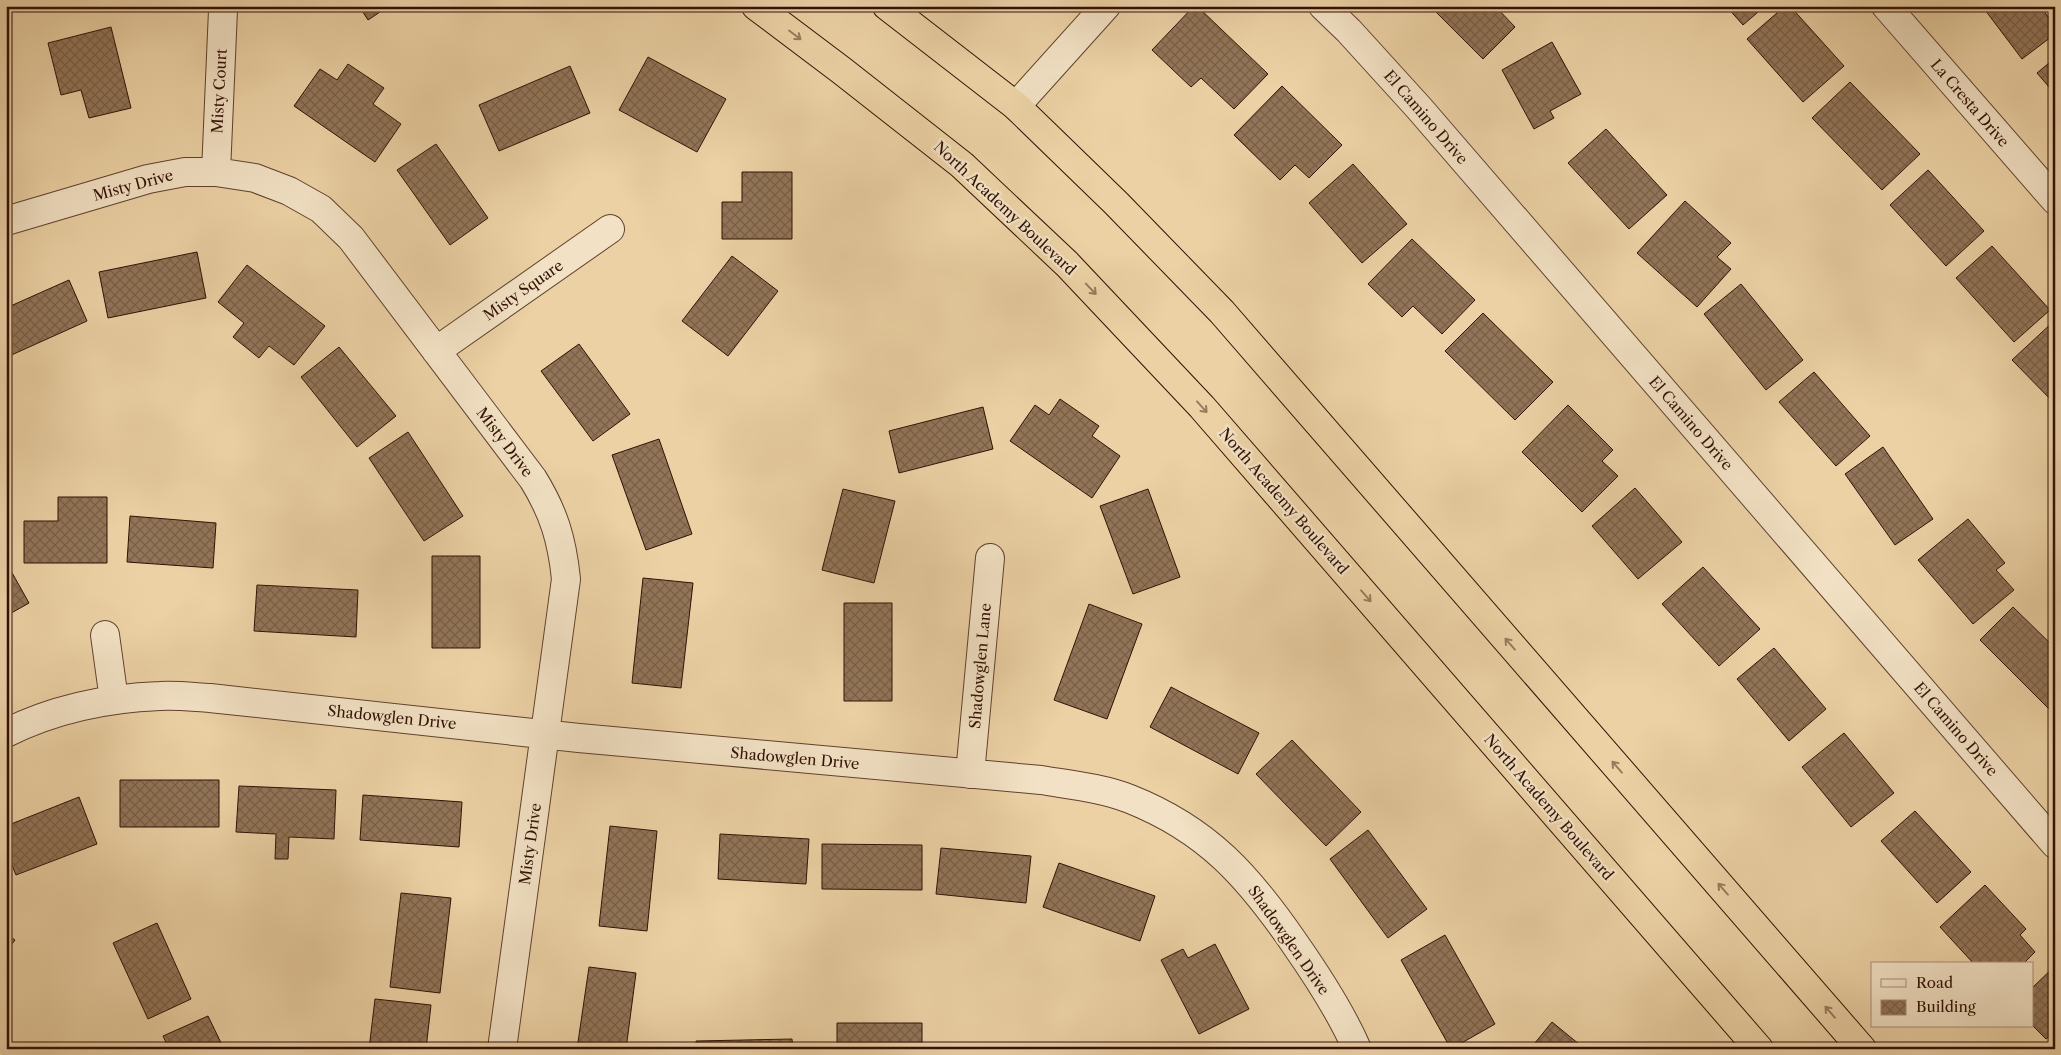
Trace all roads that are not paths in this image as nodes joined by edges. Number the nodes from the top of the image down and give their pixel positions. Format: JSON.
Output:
{"nodes":[{"id":1,"x":756,"y":6,"type":"edge"},
{"id":2,"x":887,"y":6,"type":"edge"},
{"id":3,"x":1106,"y":6,"type":"edge"},
{"id":4,"x":1322,"y":6,"type":"edge"},
{"id":5,"x":1886,"y":6,"type":"edge"},
{"id":6,"x":223,"y":10,"type":"dead end"},
{"id":7,"x":1016,"y":106,"type":"junction"},
{"id":8,"x":216,"y":172,"type":"junction"},
{"id":9,"x":2055,"y":200,"type":"edge"},
{"id":10,"x":6,"y":221,"type":"edge"},
{"id":11,"x":610,"y":229,"type":"dead end"},
{"id":12,"x":436,"y":351,"type":"junction"},
{"id":13,"x":990,"y":558,"type":"dead end"},
{"id":14,"x":105,"y":635,"type":"dead end"},
{"id":15,"x":114,"y":700,"type":"junction"},
{"id":16,"x":6,"y":732,"type":"edge"},
{"id":17,"x":545,"y":734,"type":"junction"},
{"id":18,"x":970,"y":774,"type":"junction"},
{"id":19,"x":2055,"y":844,"type":"edge"},
{"id":20,"x":502,"y":1049,"type":"edge"},
{"id":21,"x":1357,"y":1049,"type":"edge"},
{"id":22,"x":1759,"y":1049,"type":"edge"},
{"id":23,"x":1862,"y":1049,"type":"edge"}],
"edges":[{"from":1,"to":22,"type":"highway","name":"North Academy Boulevard","one_way":true},
{"from":2,"to":7,"type":"highway"},
{"from":3,"to":7,"type":"street"},
{"from":4,"to":19,"type":"street","name":"El Camino Drive"},
{"from":5,"to":9,"type":"street","name":"La Cresta Drive"},
{"from":6,"to":8,"type":"street","name":"Misty Court"},
{"from":23,"to":7,"type":"highway","one_way":true},
{"from":8,"to":10,"type":"street","name":"Misty Drive"},
{"from":8,"to":12,"type":"street","name":"Misty Drive"},
{"from":11,"to":12,"type":"street","name":"Misty Square"},
{"from":12,"to":17,"type":"street","name":"Misty Drive"},
{"from":13,"to":18,"type":"street","name":"Shadowglen Lane"},
{"from":14,"to":15,"type":"street"},
{"from":15,"to":16,"type":"street","name":"Shadowglen Drive"},
{"from":15,"to":17,"type":"street","name":"Shadowglen Drive"},
{"from":17,"to":18,"type":"street","name":"Shadowglen Drive"},
{"from":17,"to":20,"type":"street","name":"Misty Drive"},
{"from":18,"to":21,"type":"street","name":"Shadowglen Drive"}]}
